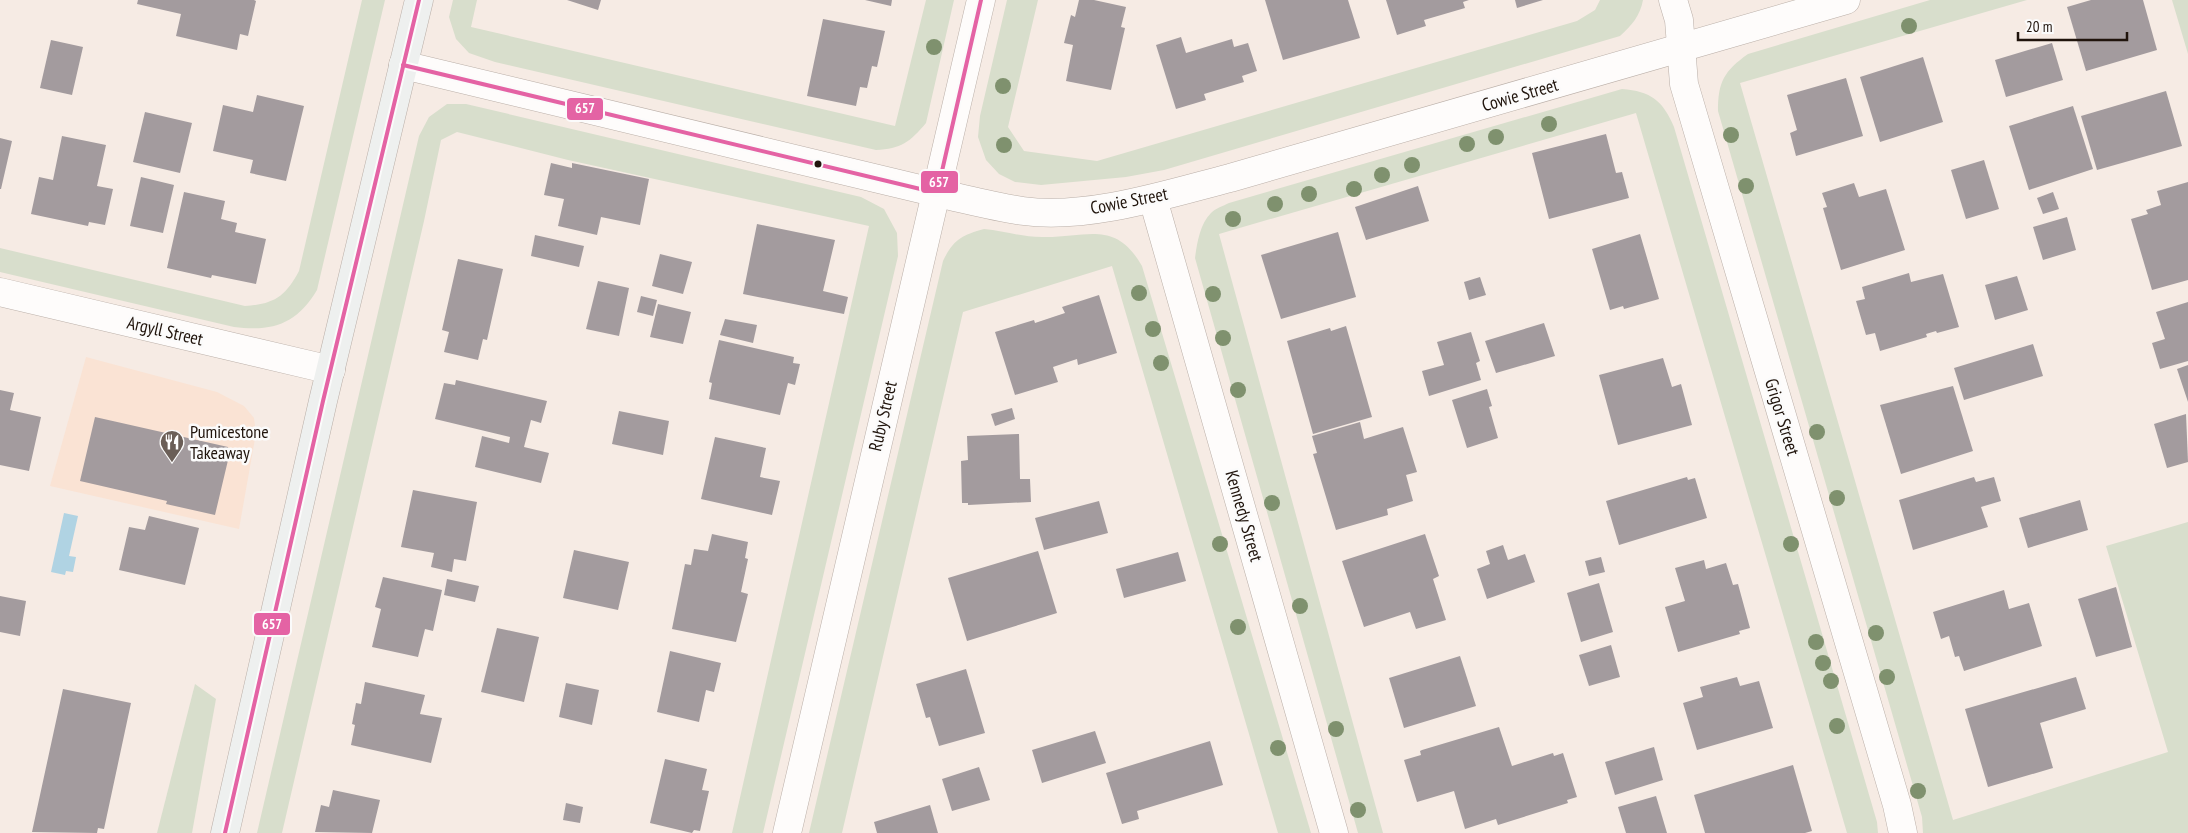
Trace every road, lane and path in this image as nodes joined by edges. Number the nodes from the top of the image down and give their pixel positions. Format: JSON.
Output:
{"nodes":[{"id":1,"x":418,"y":0,"type":"edge"},
{"id":2,"x":981,"y":0,"type":"edge"},
{"id":3,"x":1673,"y":0,"type":"edge"},
{"id":4,"x":1846,"y":0,"type":"edge"},
{"id":5,"x":1681,"y":48,"type":"junction"},
{"id":6,"x":403,"y":65,"type":"junction"},
{"id":7,"x":937,"y":193,"type":"junction"},
{"id":8,"x":1153,"y":199,"type":"junction"},
{"id":9,"x":0,"y":292,"type":"edge"},
{"id":10,"x":331,"y":370,"type":"junction"},
{"id":11,"x":226,"y":833,"type":"edge"},
{"id":12,"x":787,"y":833,"type":"edge"},
{"id":13,"x":1334,"y":833,"type":"edge"},
{"id":14,"x":1903,"y":833,"type":"edge"}],
"edges":[{"from":1,"to":6,"type":"main road"},
{"from":2,"to":7,"type":"street","name":"Ruby Street"},
{"from":3,"to":5,"type":"street","name":"Grigor Street"},
{"from":4,"to":5,"type":"street","name":"Cowie Street"},
{"from":5,"to":8,"type":"street","name":"Cowie Street"},
{"from":5,"to":14,"type":"street","name":"Grigor Street"},
{"from":6,"to":7,"type":"street","name":"Cowie Street"},
{"from":6,"to":10,"type":"main road"},
{"from":7,"to":8,"type":"street","name":"Cowie Street"},
{"from":7,"to":12,"type":"street","name":"Ruby Street"},
{"from":8,"to":13,"type":"street","name":"Kennedy Street"},
{"from":9,"to":10,"type":"street","name":"Argyll Street"},
{"from":10,"to":11,"type":"main road"}]}
